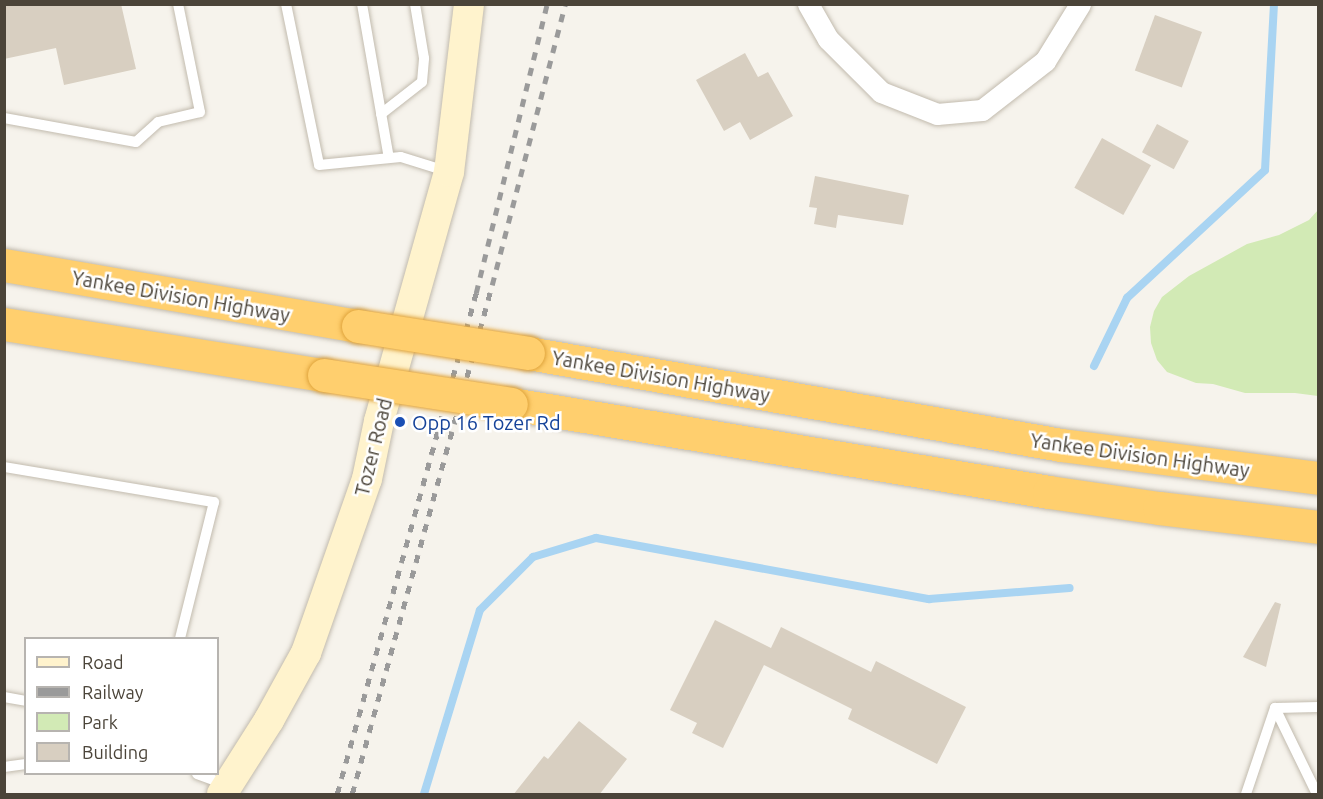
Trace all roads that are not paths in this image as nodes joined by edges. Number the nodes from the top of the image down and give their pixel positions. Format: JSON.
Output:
{"nodes":[{"id":1,"x":178,"y":4,"type":"edge"},
{"id":2,"x":286,"y":4,"type":"edge"},
{"id":3,"x":362,"y":4,"type":"edge"},
{"id":4,"x":415,"y":4,"type":"edge"},
{"id":5,"x":469,"y":4,"type":"edge"},
{"id":6,"x":808,"y":4,"type":"edge"},
{"id":7,"x":1080,"y":4,"type":"edge"},
{"id":8,"x":381,"y":114,"type":"junction"},
{"id":9,"x":4,"y":117,"type":"edge"},
{"id":10,"x":388,"y":158,"type":"junction"},
{"id":11,"x":449,"y":172,"type":"junction"},
{"id":12,"x":4,"y":265,"type":"edge"},
{"id":13,"x":4,"y":324,"type":"edge"},
{"id":14,"x":4,"y":341,"type":"edge"},
{"id":15,"x":324,"y":375,"type":"junction"},
{"id":16,"x":4,"y":467,"type":"edge"},
{"id":17,"x":1318,"y":478,"type":"edge"},
{"id":18,"x":1318,"y":527,"type":"edge"},
{"id":19,"x":180,"y":637,"type":"edge"},
{"id":20,"x":4,"y":698,"type":"edge"},
{"id":21,"x":24,"y":701,"type":"edge"},
{"id":22,"x":1318,"y":707,"type":"edge"},
{"id":23,"x":1275,"y":708,"type":"junction"},
{"id":24,"x":24,"y":764,"type":"edge"},
{"id":25,"x":4,"y":767,"type":"edge"},
{"id":26,"x":199,"y":775,"type":"edge"},
{"id":27,"x":225,"y":790,"type":"edge"},
{"id":28,"x":1246,"y":795,"type":"edge"},
{"id":29,"x":1317,"y":795,"type":"edge"}],
"edges":[{"from":1,"to":9,"type":"lane"},
{"from":2,"to":10,"type":"lane"},
{"from":3,"to":8,"type":"lane"},
{"from":4,"to":8,"type":"lane"},
{"from":5,"to":11,"type":"main road","name":"Tozer Road"},
{"from":6,"to":7,"type":"street"},
{"from":8,"to":10,"type":"lane"},
{"from":10,"to":11,"type":"lane"},
{"from":11,"to":27,"type":"main road","name":"Tozer Road"},
{"from":12,"to":17,"type":"highway","name":"Yankee Division Highway","bridge":true},
{"from":13,"to":15,"type":"highway"},
{"from":14,"to":15,"type":"highway"},
{"from":15,"to":18,"type":"highway","bridge":true},
{"from":16,"to":19,"type":"lane"},
{"from":20,"to":21,"type":"lane"},
{"from":22,"to":23,"type":"lane"},
{"from":23,"to":28,"type":"lane"},
{"from":23,"to":29,"type":"lane"},
{"from":24,"to":25,"type":"lane"},
{"from":26,"to":27,"type":"lane"}]}
